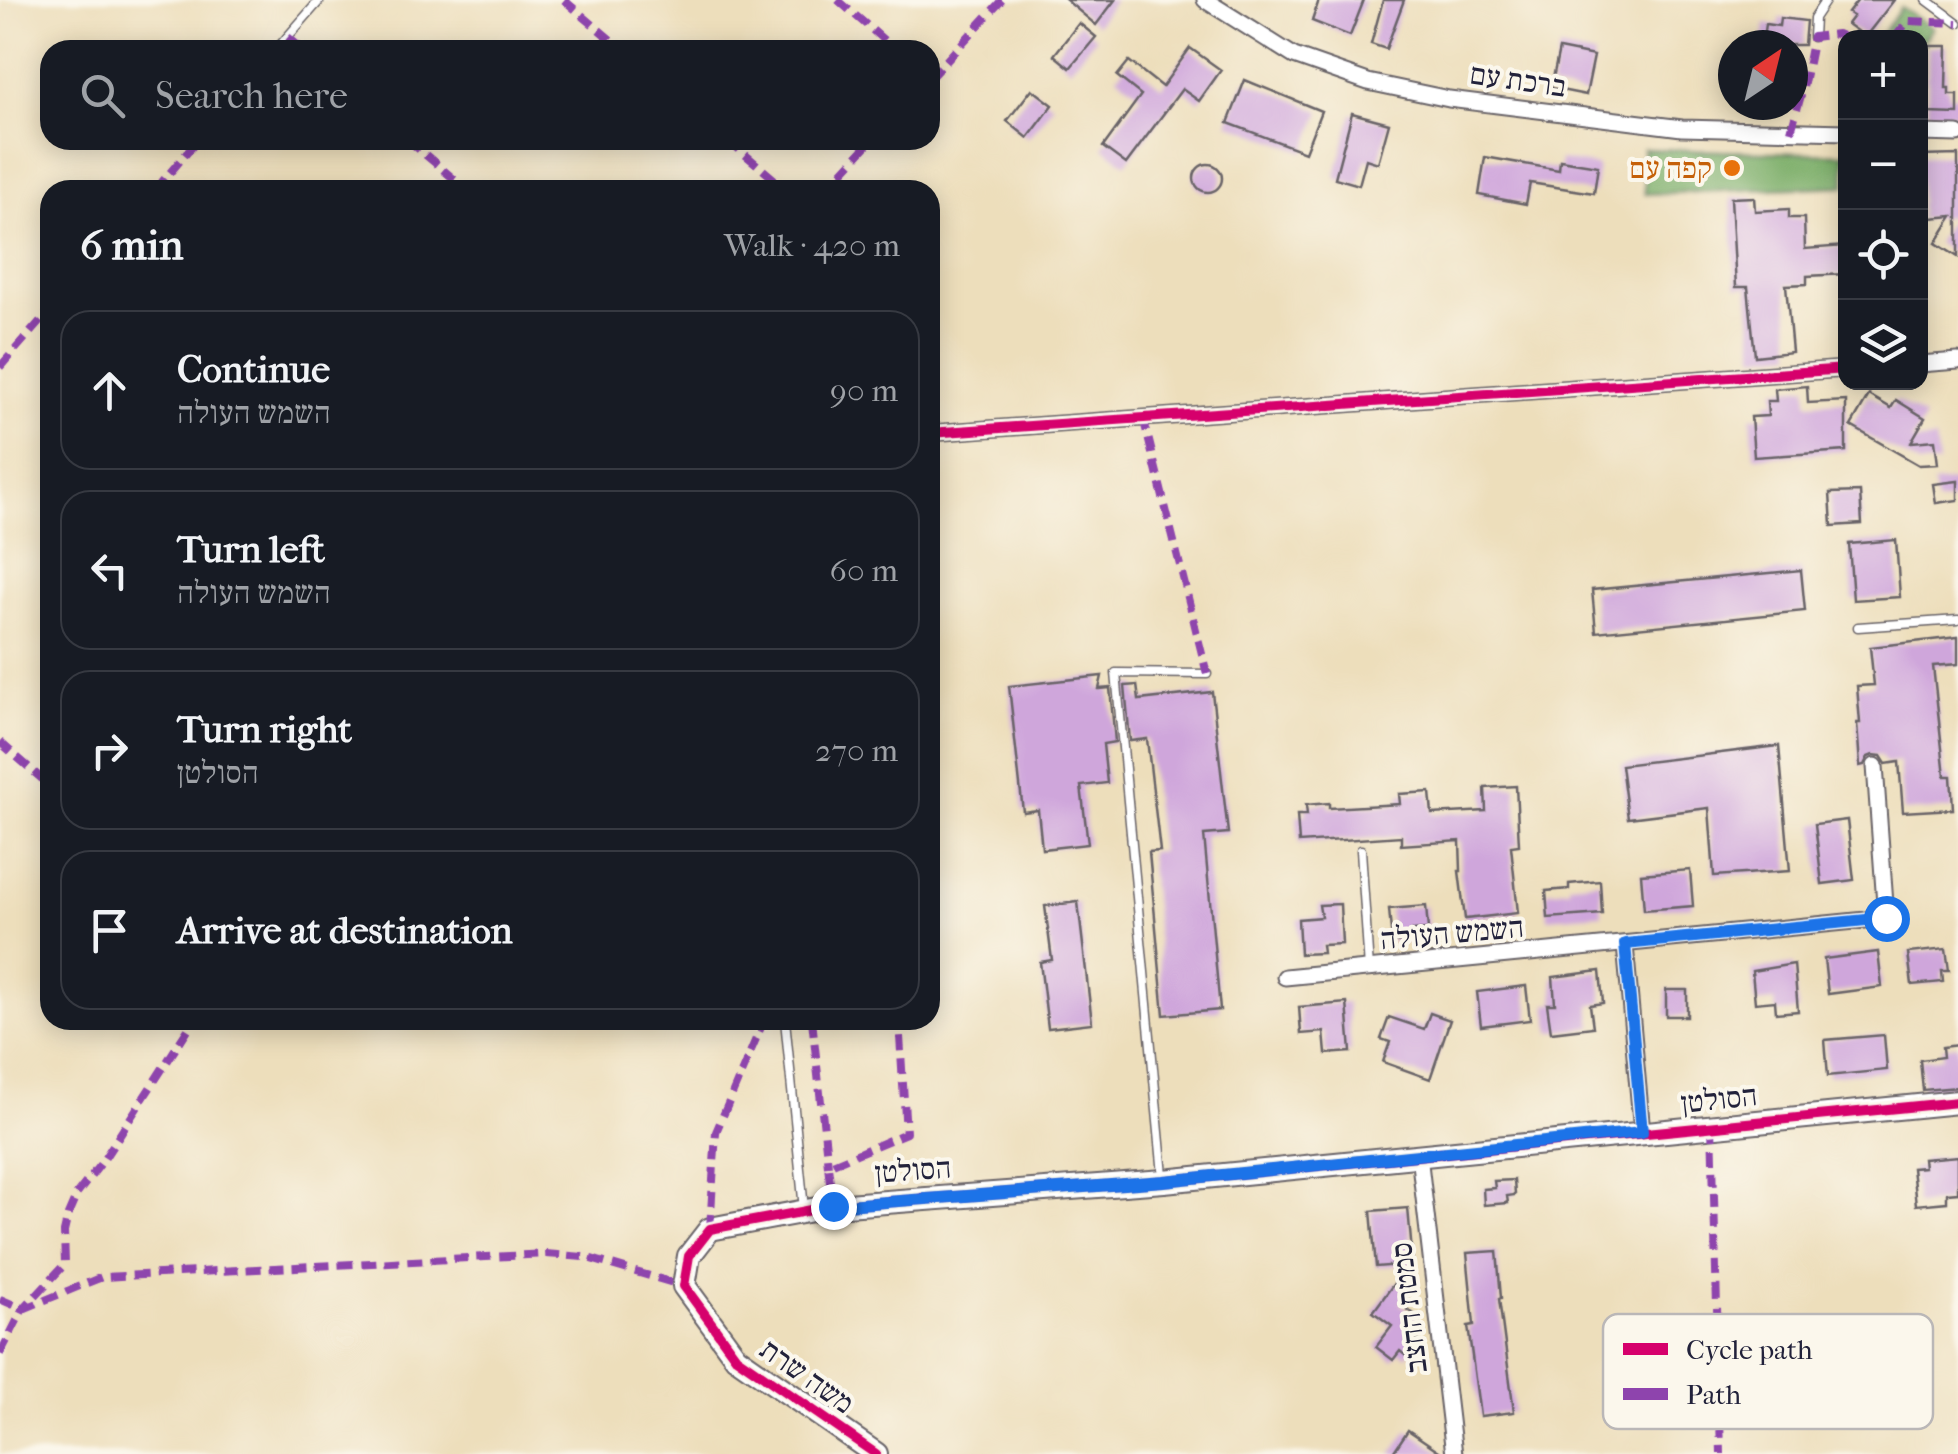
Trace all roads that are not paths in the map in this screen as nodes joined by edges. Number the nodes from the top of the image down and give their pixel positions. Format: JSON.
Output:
{"nodes":[{"id":1,"x":320,"y":0,"type":"edge"},
{"id":2,"x":1205,"y":0,"type":"edge"},
{"id":3,"x":1826,"y":0,"type":"edge"},
{"id":4,"x":1926,"y":0,"type":"edge"},
{"id":5,"x":1958,"y":22,"type":"edge"},
{"id":6,"x":1813,"y":37,"type":"dead end"},
{"id":7,"x":285,"y":40,"type":"edge"},
{"id":8,"x":1838,"y":132,"type":"edge"},
{"id":9,"x":1928,"y":133,"type":"edge"},
{"id":10,"x":1958,"y":134,"type":"edge"},
{"id":11,"x":1958,"y":361,"type":"edge"},
{"id":12,"x":1928,"y":363,"type":"edge"},
{"id":13,"x":1838,"y":370,"type":"edge"},
{"id":14,"x":940,"y":433,"type":"edge"},
{"id":15,"x":1958,"y":620,"type":"edge"},
{"id":16,"x":1858,"y":627,"type":"dead end"},
{"id":17,"x":1207,"y":674,"type":"dead end"},
{"id":18,"x":1875,"y":766,"type":"dead end"},
{"id":19,"x":1361,"y":850,"type":"dead end"},
{"id":20,"x":1625,"y":944,"type":"junction"},
{"id":21,"x":1368,"y":969,"type":"junction"},
{"id":22,"x":1285,"y":977,"type":"dead end"},
{"id":23,"x":785,"y":1030,"type":"edge"},
{"id":24,"x":1958,"y":1102,"type":"edge"},
{"id":25,"x":1642,"y":1132,"type":"junction"},
{"id":26,"x":1419,"y":1155,"type":"junction"},
{"id":27,"x":1164,"y":1181,"type":"junction"},
{"id":28,"x":804,"y":1211,"type":"junction"},
{"id":29,"x":710,"y":1229,"type":"joint"},
{"id":30,"x":876,"y":1454,"type":"edge"},
{"id":31,"x":1454,"y":1454,"type":"edge"}],
"edges":[{"from":1,"to":7,"type":"lane"},
{"from":2,"to":8,"type":"street","name":"ברכת עם"},
{"from":3,"to":6,"type":"lane"},
{"from":4,"to":5,"type":"lane"},
{"from":9,"to":10,"type":"street"},
{"from":11,"to":12,"type":"street"},
{"from":13,"to":14,"type":"street"},
{"from":15,"to":16,"type":"lane"},
{"from":17,"to":27,"type":"lane"},
{"from":18,"to":20,"type":"street","name":"השמש העולה"},
{"from":19,"to":21,"type":"lane"},
{"from":20,"to":21,"type":"street","name":"השמש העולה"},
{"from":20,"to":25,"type":"street"},
{"from":21,"to":22,"type":"street","name":"השמש העולה"},
{"from":23,"to":28,"type":"lane"},
{"from":24,"to":25,"type":"street","name":"הסולטן"},
{"from":25,"to":26,"type":"street","name":"הסולטן"},
{"from":26,"to":27,"type":"street","name":"הסולטן"},
{"from":26,"to":31,"type":"street","name":"סמטת החצב"},
{"from":27,"to":28,"type":"street","name":"הסולטן"},
{"from":28,"to":29,"type":"street","name":"הסולטן"},
{"from":29,"to":30,"type":"street","name":"משה שרת"}]}
